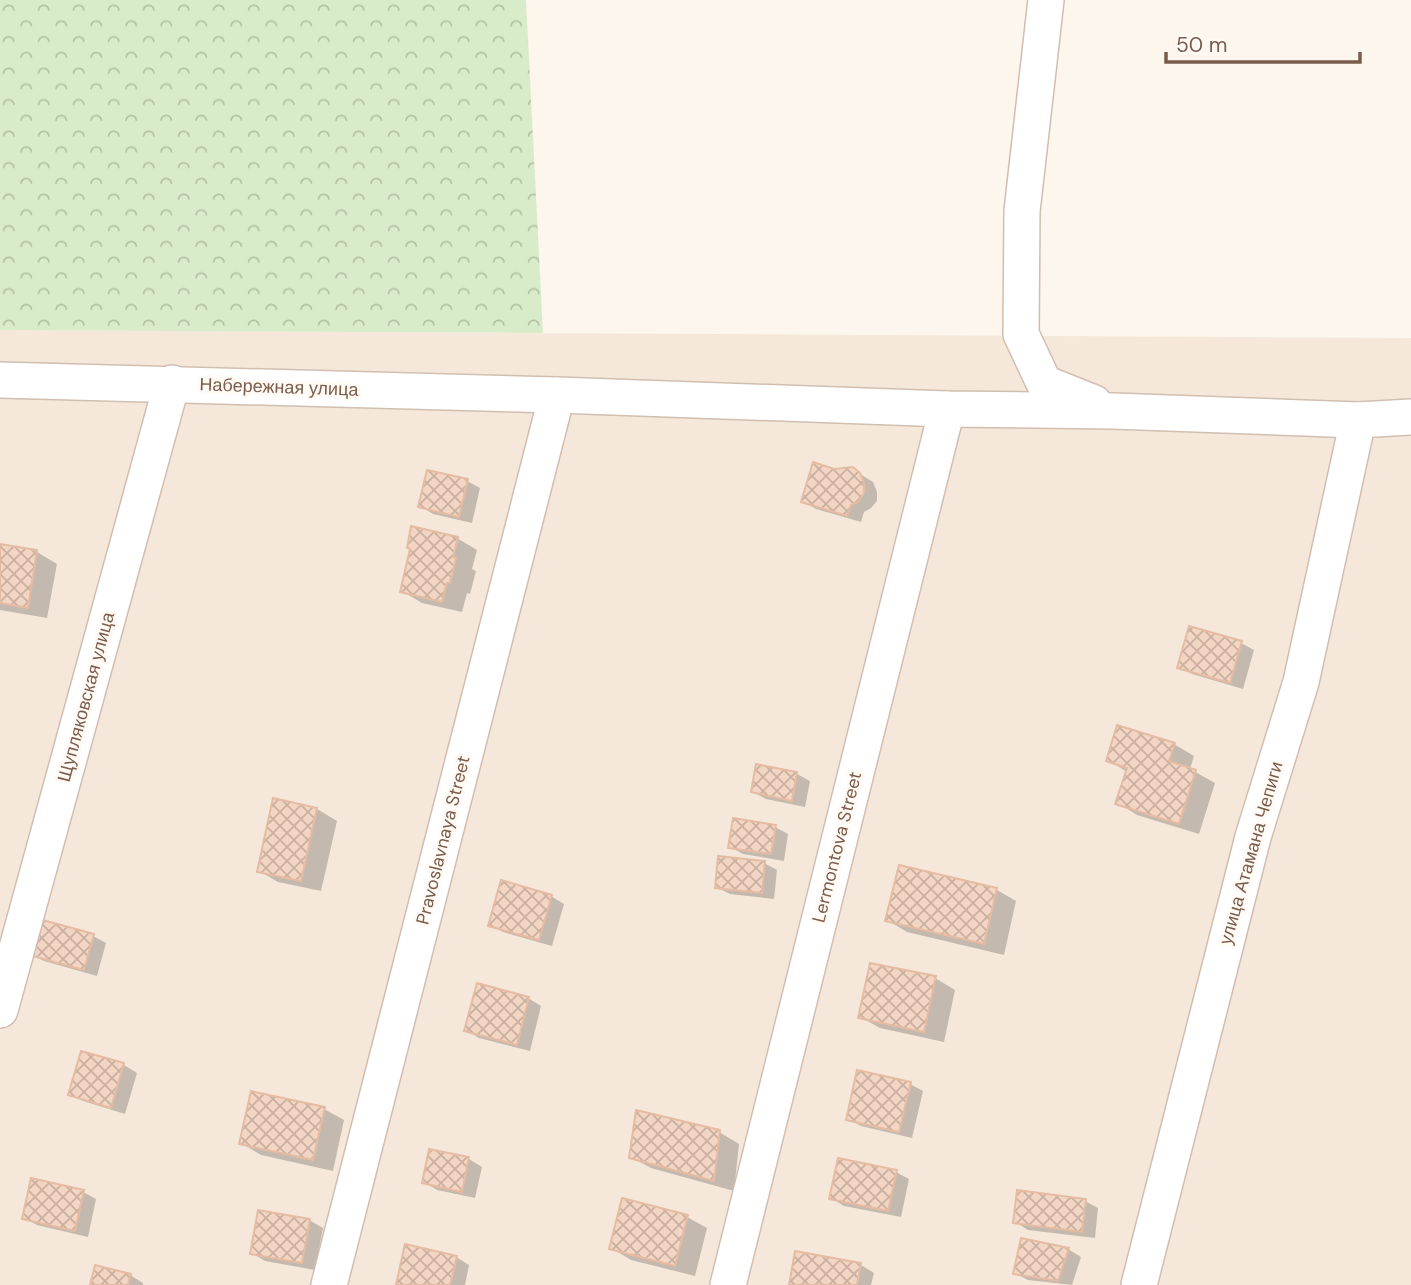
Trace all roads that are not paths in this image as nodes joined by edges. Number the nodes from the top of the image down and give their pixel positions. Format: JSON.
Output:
{"nodes":[{"id":1,"x":1046,"y":0,"type":"edge"},
{"id":2,"x":0,"y":380,"type":"edge"},
{"id":3,"x":172,"y":383,"type":"junction"},
{"id":4,"x":557,"y":395,"type":"junction"},
{"id":5,"x":947,"y":409,"type":"junction"},
{"id":6,"x":1113,"y":411,"type":"junction"},
{"id":7,"x":1411,"y":417,"type":"edge"},
{"id":8,"x":1358,"y":420,"type":"junction"},
{"id":9,"x":0,"y":1010,"type":"edge"},
{"id":10,"x":329,"y":1285,"type":"edge"},
{"id":11,"x":728,"y":1285,"type":"edge"},
{"id":12,"x":1139,"y":1285,"type":"edge"}],
"edges":[{"from":1,"to":6,"type":"street"},
{"from":2,"to":3,"type":"street","name":"Набережная улица"},
{"from":3,"to":4,"type":"street","name":"Набережная улица"},
{"from":3,"to":9,"type":"street","name":"Щупляковская улица"},
{"from":4,"to":5,"type":"street","name":"Набережная улица"},
{"from":4,"to":10,"type":"street","name":"Pravoslavnaya Street"},
{"from":5,"to":6,"type":"street","name":"Набережная улица"},
{"from":5,"to":11,"type":"street","name":"Lermontova Street"},
{"from":6,"to":8,"type":"street","name":"Набережная улица"},
{"from":7,"to":8,"type":"street","name":"Набережная улица"},
{"from":8,"to":12,"type":"street","name":"улица Атамана Чепиги"}]}
